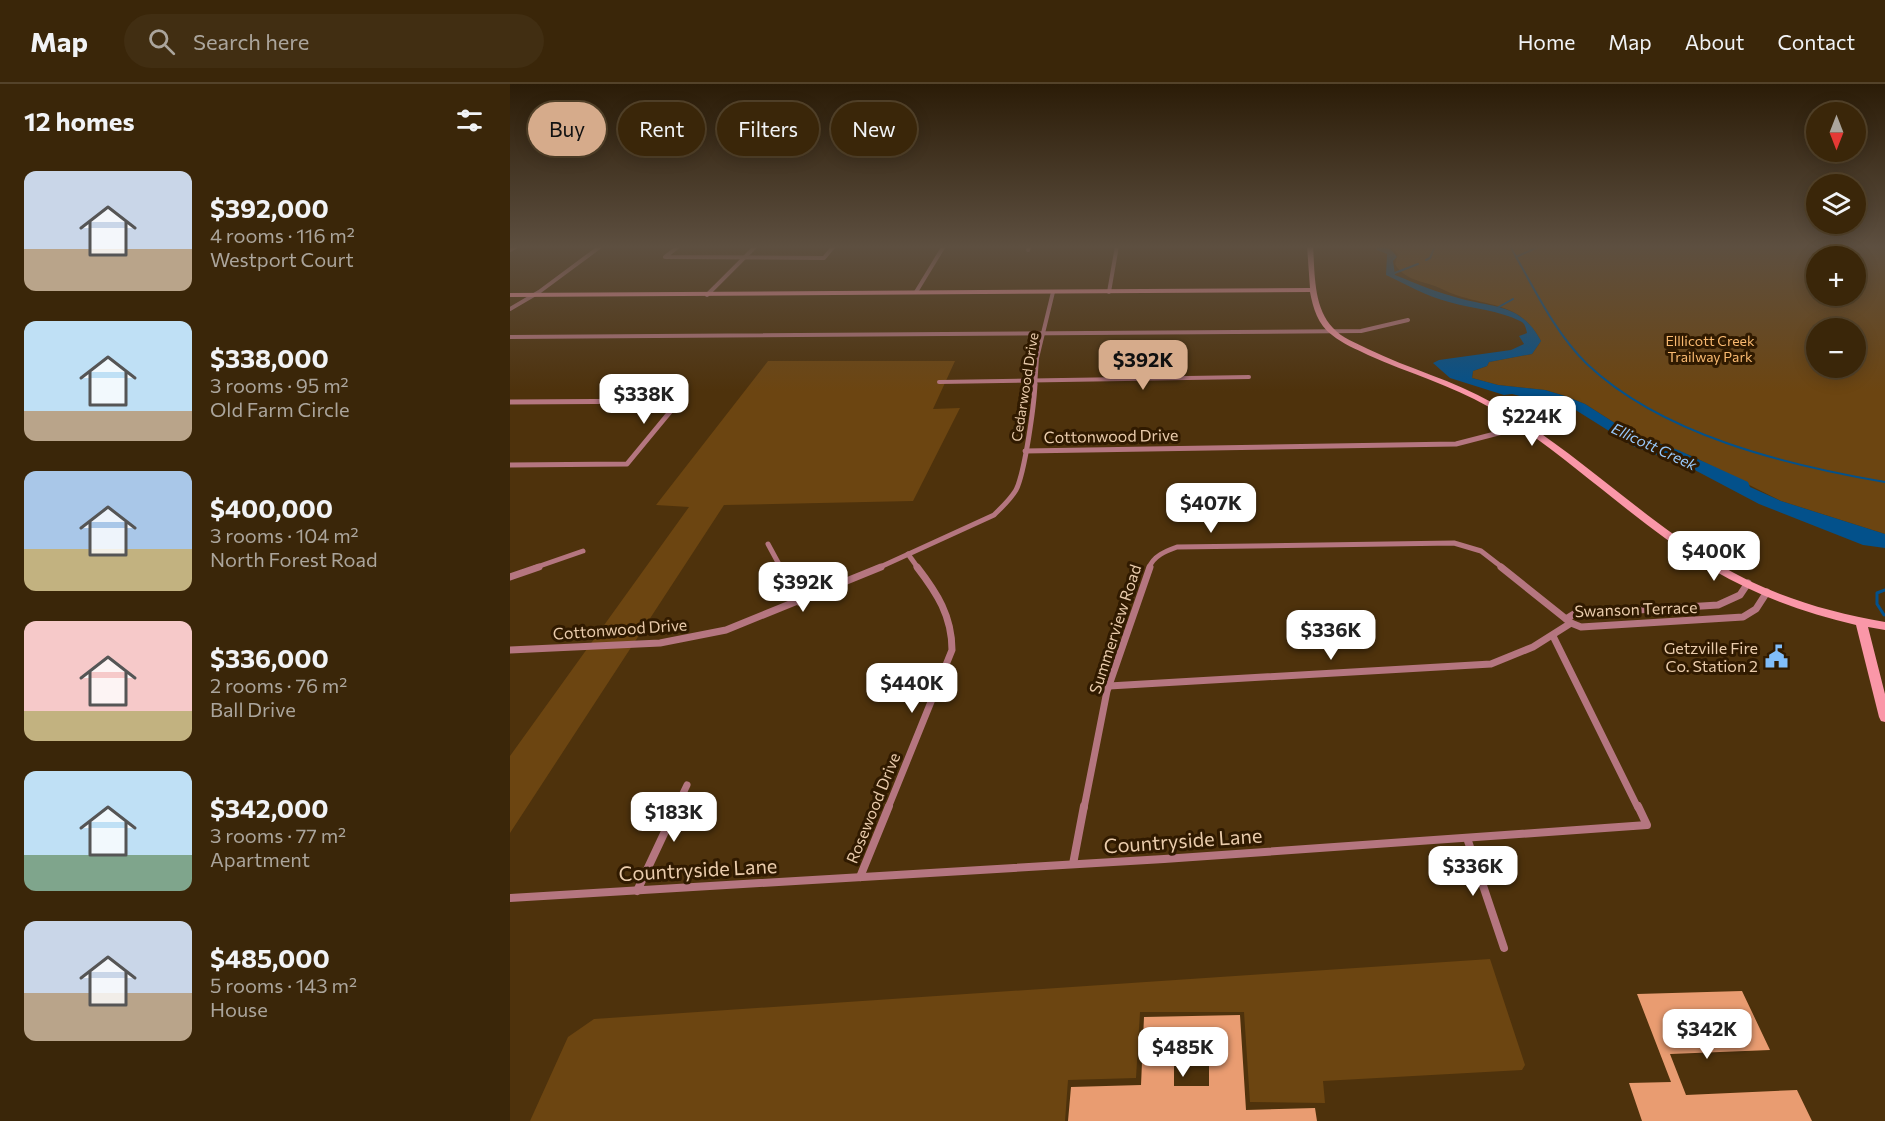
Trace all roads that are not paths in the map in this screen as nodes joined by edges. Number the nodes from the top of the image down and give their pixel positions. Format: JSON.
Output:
{"nodes":[{"id":1,"x":638,"y":294,"type":"edge"},
{"id":2,"x":1052,"y":294,"type":"edge"},
{"id":3,"x":1314,"y":294,"type":"edge"},
{"id":4,"x":510,"y":295,"type":"edge"},
{"id":5,"x":531,"y":295,"type":"junction"},
{"id":6,"x":510,"y":309,"type":"edge"},
{"id":7,"x":1408,"y":320,"type":"dead end"},
{"id":8,"x":1332,"y":331,"type":"junction"},
{"id":9,"x":1043,"y":334,"type":"junction"},
{"id":10,"x":510,"y":337,"type":"edge"},
{"id":11,"x":1249,"y":377,"type":"dead end"},
{"id":12,"x":1036,"y":381,"type":"junction"},
{"id":13,"x":939,"y":382,"type":"dead end"},
{"id":14,"x":510,"y":402,"type":"edge"},
{"id":15,"x":1526,"y":426,"type":"junction"},
{"id":16,"x":1025,"y":451,"type":"junction"},
{"id":17,"x":510,"y":465,"type":"edge"},
{"id":18,"x":768,"y":544,"type":"dead end"},
{"id":19,"x":583,"y":551,"type":"dead end"},
{"id":20,"x":908,"y":554,"type":"junction"},
{"id":21,"x":510,"y":577,"type":"edge"},
{"id":22,"x":1748,"y":584,"type":"junction"},
{"id":23,"x":1767,"y":592,"type":"junction"},
{"id":24,"x":799,"y":602,"type":"junction"},
{"id":25,"x":1568,"y":621,"type":"junction"},
{"id":26,"x":1861,"y":622,"type":"junction"},
{"id":27,"x":1885,"y":626,"type":"edge"},
{"id":28,"x":1553,"y":636,"type":"junction"},
{"id":29,"x":510,"y":650,"type":"edge"},
{"id":30,"x":1109,"y":686,"type":"junction"},
{"id":31,"x":1885,"y":717,"type":"edge"},
{"id":32,"x":687,"y":785,"type":"dead end"},
{"id":33,"x":1467,"y":838,"type":"junction"},
{"id":34,"x":1073,"y":864,"type":"junction"},
{"id":35,"x":860,"y":877,"type":"junction"},
{"id":36,"x":637,"y":891,"type":"junction"},
{"id":37,"x":510,"y":898,"type":"edge"},
{"id":38,"x":1504,"y":948,"type":"dead end"}],
"edges":[{"from":1,"to":5,"type":"street"},
{"from":2,"to":9,"type":"street","name":"Cedarwood Drive"},
{"from":3,"to":8,"type":"street"},
{"from":4,"to":5,"type":"street"},
{"from":5,"to":6,"type":"street"},
{"from":7,"to":8,"type":"street"},
{"from":8,"to":9,"type":"street"},
{"from":8,"to":15,"type":"street"},
{"from":9,"to":10,"type":"street"},
{"from":9,"to":12,"type":"street","name":"Cedarwood Drive"},
{"from":11,"to":12,"type":"street"},
{"from":12,"to":13,"type":"street"},
{"from":12,"to":16,"type":"street","name":"Cedarwood Drive"},
{"from":14,"to":17,"type":"street"},
{"from":15,"to":16,"type":"street","name":"Cottonwood Drive"},
{"from":15,"to":22,"type":"street"},
{"from":16,"to":20,"type":"street","name":"Cottonwood Drive"},
{"from":18,"to":24,"type":"street"},
{"from":19,"to":21,"type":"street"},
{"from":20,"to":24,"type":"street","name":"Cottonwood Drive"},
{"from":20,"to":35,"type":"street","name":"Rosewood Drive"},
{"from":22,"to":23,"type":"street"},
{"from":22,"to":25,"type":"street","name":"Swanson Terrace"},
{"from":23,"to":25,"type":"street","name":"Swanson Terrace"},
{"from":23,"to":26,"type":"street"},
{"from":24,"to":29,"type":"street","name":"Cottonwood Drive"},
{"from":25,"to":28,"type":"street","name":"Swanson Terrace"},
{"from":25,"to":30,"type":"street","name":"Summerview Road"},
{"from":26,"to":27,"type":"street"},
{"from":26,"to":31,"type":"street"},
{"from":28,"to":30,"type":"street","name":"Swanson Terrace"},
{"from":28,"to":33,"type":"street","name":"Countryside Lane"},
{"from":30,"to":34,"type":"street","name":"Summerview Road"},
{"from":32,"to":36,"type":"street"},
{"from":33,"to":34,"type":"street","name":"Countryside Lane"},
{"from":33,"to":38,"type":"street"},
{"from":34,"to":35,"type":"street","name":"Countryside Lane"},
{"from":35,"to":36,"type":"street","name":"Countryside Lane"},
{"from":36,"to":37,"type":"street","name":"Countryside Lane"}]}
